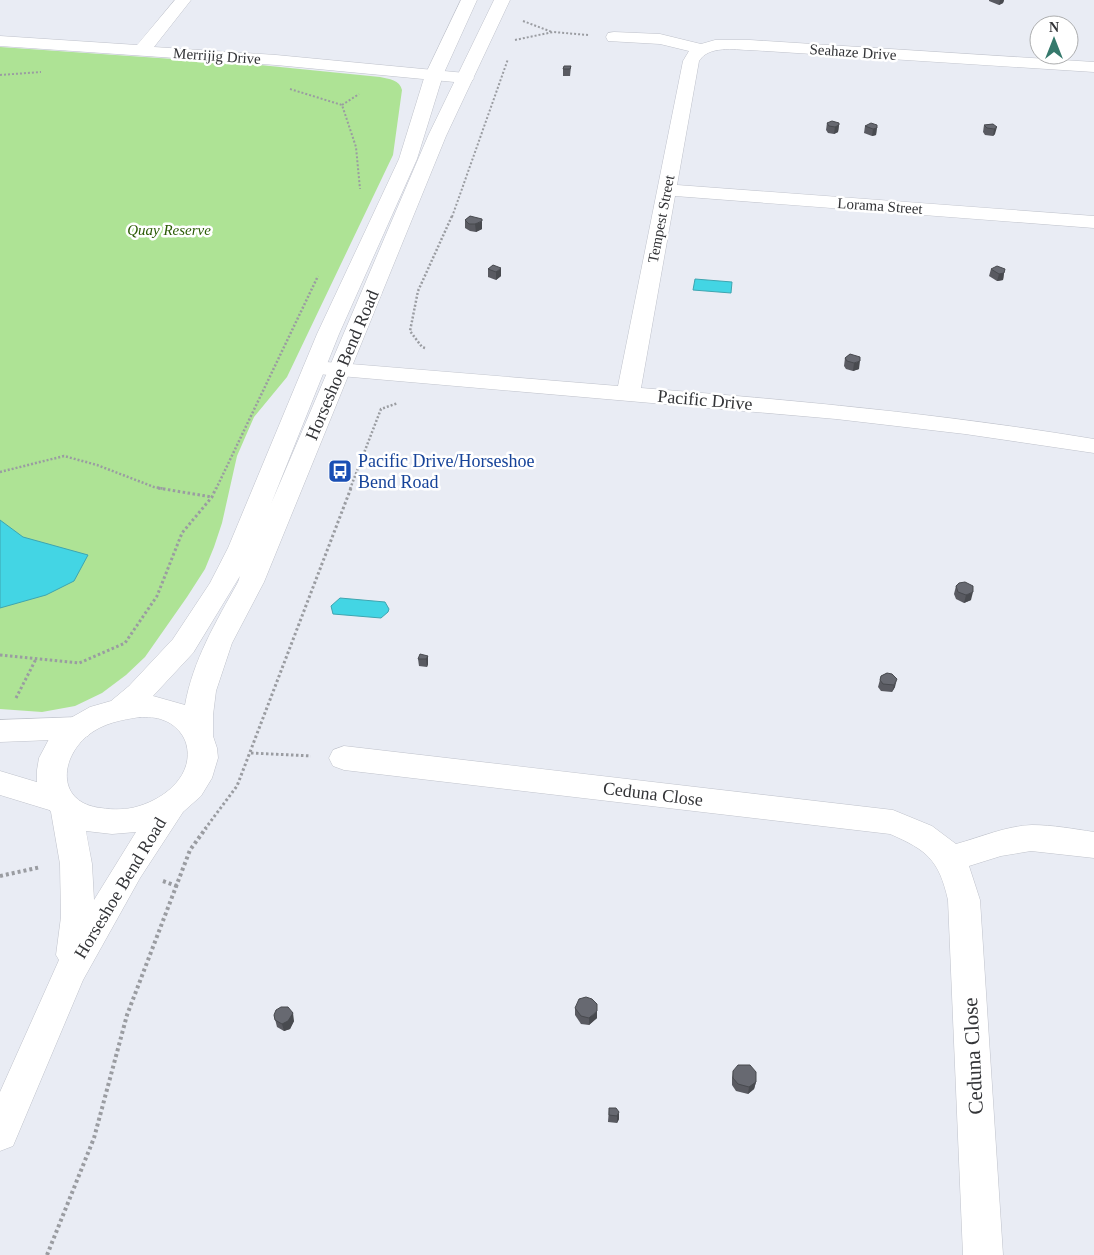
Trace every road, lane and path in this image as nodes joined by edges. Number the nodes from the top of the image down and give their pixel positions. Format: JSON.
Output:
{"nodes":[{"id":1,"x":183,"y":0,"type":"edge"},
{"id":2,"x":470,"y":0,"type":"edge"},
{"id":3,"x":502,"y":0,"type":"edge"},
{"id":4,"x":523,"y":21,"type":"dead end"},
{"id":5,"x":553,"y":32,"type":"junction"},
{"id":6,"x":614,"y":37,"type":"joint"},
{"id":7,"x":515,"y":40,"type":"dead end"},
{"id":8,"x":0,"y":41,"type":"edge"},
{"id":9,"x":142,"y":50,"type":"junction"},
{"id":10,"x":702,"y":50,"type":"junction"},
{"id":11,"x":1094,"y":67,"type":"edge"},
{"id":12,"x":45,"y":71,"type":"dead end"},
{"id":13,"x":434,"y":75,"type":"junction"},
{"id":14,"x":0,"y":76,"type":"edge"},
{"id":15,"x":465,"y":78,"type":"junction"},
{"id":16,"x":282,"y":87,"type":"dead end"},
{"id":17,"x":667,"y":190,"type":"junction"},
{"id":18,"x":356,"y":197,"type":"dead end"},
{"id":19,"x":1094,"y":222,"type":"edge"},
{"id":20,"x":322,"y":268,"type":"dead end"},
{"id":21,"x":314,"y":368,"type":"junction"},
{"id":22,"x":341,"y":370,"type":"junction"},
{"id":23,"x":628,"y":393,"type":"junction"},
{"id":24,"x":1094,"y":446,"type":"edge"},
{"id":25,"x":0,"y":472,"type":"edge"},
{"id":26,"x":212,"y":497,"type":"junction"},
{"id":27,"x":0,"y":655,"type":"edge"},
{"id":28,"x":36,"y":659,"type":"junction"},
{"id":29,"x":14,"y":703,"type":"dead end"},
{"id":30,"x":120,"y":709,"type":"junction"},
{"id":31,"x":78,"y":728,"type":"junction"},
{"id":32,"x":0,"y":731,"type":"edge"},
{"id":33,"x":199,"y":734,"type":"junction"},
{"id":34,"x":344,"y":758,"type":"joint"},
{"id":35,"x":0,"y":783,"type":"edge"},
{"id":36,"x":172,"y":803,"type":"junction"},
{"id":37,"x":62,"y":804,"type":"junction"},
{"id":38,"x":1094,"y":846,"type":"edge"},
{"id":39,"x":951,"y":859,"type":"junction"},
{"id":40,"x":69,"y":974,"type":"junction"},
{"id":41,"x":0,"y":1134,"type":"edge"},
{"id":42,"x":47,"y":1255,"type":"edge"},
{"id":43,"x":983,"y":1255,"type":"edge"}],
"edges":[{"from":1,"to":9,"type":"street"},
{"from":2,"to":13,"type":"street","name":"Horseshoe Bend Road"},
{"from":3,"to":15,"type":"street","name":"Horseshoe Bend Road"},
{"from":4,"to":5,"type":"path"},
{"from":5,"to":6,"type":"path"},
{"from":5,"to":7,"type":"path"},
{"from":6,"to":10,"type":"street","name":"Seahaze Drive"},
{"from":8,"to":9,"type":"street","name":"Merrijig Drive"},
{"from":9,"to":13,"type":"street","name":"Merrijig Drive"},
{"from":10,"to":11,"type":"street","name":"Seahaze Drive"},
{"from":10,"to":17,"type":"street","name":"Tempest Street"},
{"from":12,"to":14,"type":"path"},
{"from":13,"to":15,"type":"street","name":"Merrijig Drive"},
{"from":13,"to":21,"type":"street","name":"Horseshoe Bend Road"},
{"from":15,"to":22,"type":"street","name":"Horseshoe Bend Road"},
{"from":16,"to":18,"type":"path"},
{"from":17,"to":19,"type":"street","name":"Lorama Street"},
{"from":17,"to":23,"type":"street","name":"Tempest Street"},
{"from":20,"to":26,"type":"path"},
{"from":21,"to":22,"type":"street","name":"Pacific Drive"},
{"from":21,"to":30,"type":"street","name":"Horseshoe Bend Road"},
{"from":22,"to":23,"type":"street","name":"Pacific Drive"},
{"from":22,"to":33,"type":"street","name":"Horseshoe Bend Road"},
{"from":23,"to":24,"type":"street","name":"Pacific Drive"},
{"from":25,"to":26,"type":"path"},
{"from":26,"to":28,"type":"path"},
{"from":27,"to":28,"type":"path"},
{"from":28,"to":29,"type":"path"},
{"from":30,"to":31,"type":"street"},
{"from":30,"to":33,"type":"street"},
{"from":31,"to":32,"type":"street"},
{"from":31,"to":37,"type":"street"},
{"from":33,"to":36,"type":"street"},
{"from":34,"to":39,"type":"street","name":"Ceduna Close"},
{"from":34,"to":42,"type":"path"},
{"from":35,"to":37,"type":"street"},
{"from":36,"to":37,"type":"street"},
{"from":36,"to":40,"type":"street","name":"Horseshoe Bend Road"},
{"from":37,"to":40,"type":"street","name":"Horseshoe Bend Road"},
{"from":38,"to":39,"type":"street"},
{"from":39,"to":43,"type":"street","name":"Ceduna Close"},
{"from":40,"to":41,"type":"street","name":"Horseshoe Bend Road"}]}
